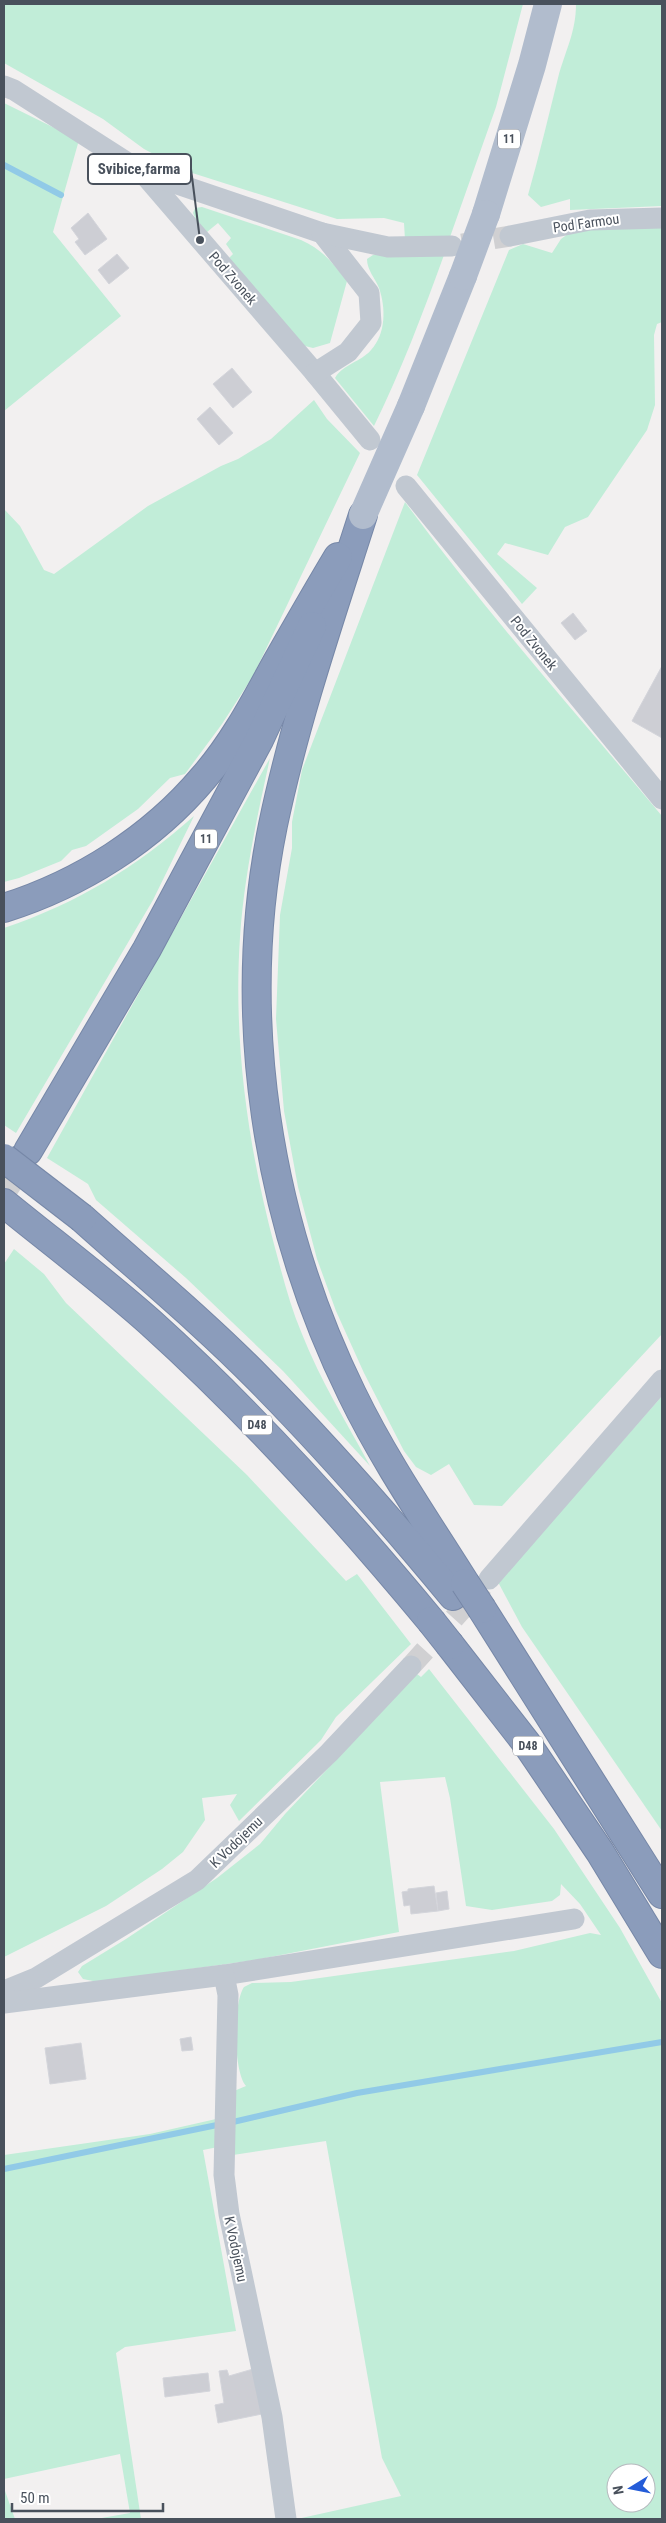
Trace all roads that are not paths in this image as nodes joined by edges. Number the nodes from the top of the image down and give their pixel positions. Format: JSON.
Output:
{"nodes":[{"id":1,"x":548,"y":4,"type":"edge"},
{"id":2,"x":4,"y":86,"type":"edge"},
{"id":3,"x":142,"y":172,"type":"junction"},
{"id":4,"x":662,"y":218,"type":"edge"},
{"id":5,"x":322,"y":233,"type":"junction"},
{"id":6,"x":510,"y":236,"type":"tunnel mouth"},
{"id":7,"x":452,"y":246,"type":"tunnel mouth"},
{"id":8,"x":316,"y":373,"type":"junction"},
{"id":9,"x":370,"y":440,"type":"dead end"},
{"id":10,"x":406,"y":486,"type":"dead end"},
{"id":11,"x":363,"y":515,"type":"junction"},
{"id":12,"x":662,"y":799,"type":"edge"},
{"id":13,"x":4,"y":908,"type":"edge"},
{"id":14,"x":16,"y":1155,"type":"edge"},
{"id":15,"x":4,"y":1203,"type":"edge"},
{"id":16,"x":662,"y":1380,"type":"edge"},
{"id":17,"x":470,"y":1586,"type":"junction"},
{"id":18,"x":411,"y":1666,"type":"tunnel mouth"},
{"id":19,"x":662,"y":1894,"type":"edge"},
{"id":20,"x":574,"y":1919,"type":"dead end"},
{"id":21,"x":662,"y":1954,"type":"edge"},
{"id":22,"x":224,"y":1975,"type":"junction"},
{"id":23,"x":4,"y":1991,"type":"edge"},
{"id":24,"x":4,"y":2003,"type":"edge"},
{"id":25,"x":286,"y":2519,"type":"edge"}],
"edges":[{"from":1,"to":11,"type":"main road","number":"11","bridge":true},
{"from":2,"to":3,"type":"street","name":"Pod Zvonek"},
{"from":3,"to":5,"type":"street"},
{"from":3,"to":8,"type":"street","name":"Pod Zvonek"},
{"from":4,"to":6,"type":"street","name":"Pod Farmou"},
{"from":5,"to":7,"type":"street"},
{"from":5,"to":8,"type":"street"},
{"from":8,"to":9,"type":"street","name":"Pod Zvonek"},
{"from":10,"to":12,"type":"street","name":"Pod Zvonek"},
{"from":11,"to":13,"type":"highway","number":"11"},
{"from":11,"to":14,"type":"highway","number":"11"},
{"from":11,"to":17,"type":"highway"},
{"from":14,"to":17,"type":"highway","number":"D48","bridge":true},
{"from":15,"to":21,"type":"highway","number":"D48","bridge":true},
{"from":16,"to":17,"type":"street"},
{"from":17,"to":19,"type":"highway","number":"D48"},
{"from":18,"to":23,"type":"street","name":"K Vodojemu"},
{"from":20,"to":22,"type":"street"},
{"from":22,"to":24,"type":"street"},
{"from":22,"to":25,"type":"street","name":"K Vodojemu"}]}
